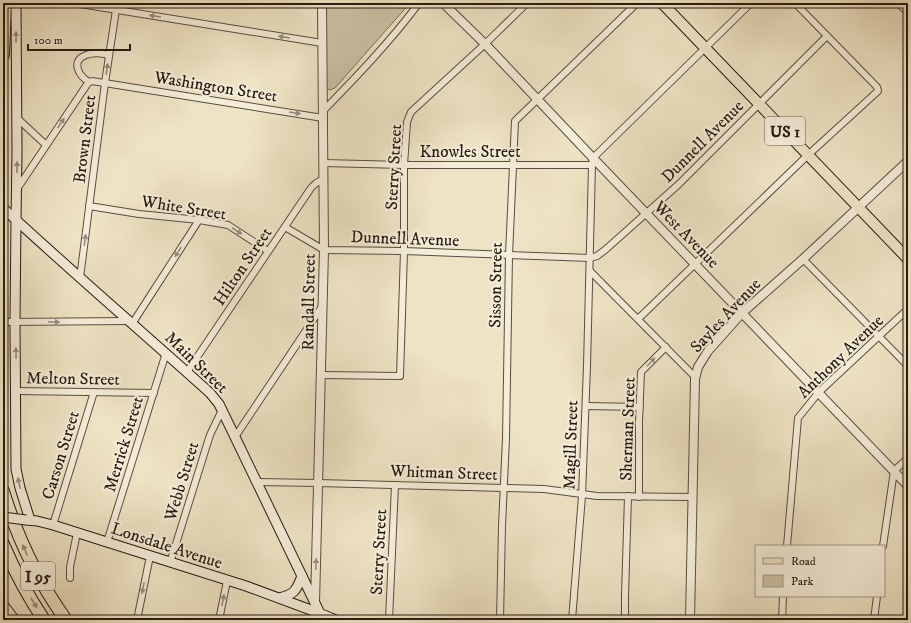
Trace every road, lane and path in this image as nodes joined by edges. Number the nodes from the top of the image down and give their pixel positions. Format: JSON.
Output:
{"nodes":[{"id":1,"x":5,"y":3,"type":"edge"},
{"id":2,"x":16,"y":3,"type":"edge"},
{"id":3,"x":74,"y":3,"type":"edge"},
{"id":4,"x":117,"y":3,"type":"edge"},
{"id":5,"x":322,"y":3,"type":"edge"},
{"id":6,"x":419,"y":3,"type":"edge"},
{"id":7,"x":443,"y":3,"type":"edge"},
{"id":8,"x":526,"y":3,"type":"edge"},
{"id":9,"x":637,"y":3,"type":"edge"},
{"id":10,"x":662,"y":3,"type":"edge"},
{"id":11,"x":751,"y":3,"type":"edge"},
{"id":12,"x":795,"y":3,"type":"edge"},
{"id":13,"x":898,"y":3,"type":"edge"},
{"id":14,"x":116,"y":10,"type":"junction"},
{"id":15,"x":908,"y":13,"type":"edge"},
{"id":16,"x":827,"y":36,"type":"junction"},
{"id":17,"x":322,"y":43,"type":"junction"},
{"id":18,"x":485,"y":44,"type":"junction"},
{"id":19,"x":705,"y":48,"type":"junction"},
{"id":20,"x":3,"y":55,"type":"edge"},
{"id":21,"x":109,"y":55,"type":"junction"},
{"id":22,"x":90,"y":82,"type":"junction"},
{"id":23,"x":105,"y":83,"type":"junction"},
{"id":24,"x":537,"y":99,"type":"junction"},
{"id":25,"x":759,"y":104,"type":"junction"},
{"id":26,"x":323,"y":115,"type":"junction"},
{"id":27,"x":17,"y":118,"type":"junction"},
{"id":28,"x":46,"y":145,"type":"junction"},
{"id":29,"x":808,"y":156,"type":"junction"},
{"id":30,"x":908,"y":161,"type":"edge"},
{"id":31,"x":592,"y":162,"type":"junction"},
{"id":32,"x":323,"y":163,"type":"junction"},
{"id":33,"x":404,"y":165,"type":"junction"},
{"id":34,"x":512,"y":165,"type":"junction"},
{"id":35,"x":323,"y":180,"type":"junction"},
{"id":36,"x":16,"y":191,"type":"junction"},
{"id":37,"x":90,"y":206,"type":"junction"},
{"id":38,"x":858,"y":207,"type":"junction"},
{"id":39,"x":3,"y":208,"type":"edge"},
{"id":40,"x":646,"y":213,"type":"junction"},
{"id":41,"x":13,"y":218,"type":"junction"},
{"id":42,"x":199,"y":220,"type":"junction"},
{"id":43,"x":285,"y":227,"type":"junction"},
{"id":44,"x":324,"y":250,"type":"junction"},
{"id":45,"x":404,"y":251,"type":"junction"},
{"id":46,"x":268,"y":252,"type":"junction"},
{"id":47,"x":509,"y":255,"type":"junction"},
{"id":48,"x":590,"y":258,"type":"junction"},
{"id":49,"x":908,"y":258,"type":"edge"},
{"id":50,"x":803,"y":259,"type":"junction"},
{"id":51,"x":695,"y":264,"type":"junction"},
{"id":52,"x":590,"y":271,"type":"junction"},
{"id":53,"x":80,"y":278,"type":"junction"},
{"id":54,"x":323,"y":304,"type":"junction"},
{"id":55,"x":908,"y":309,"type":"edge"},
{"id":56,"x":118,"y":311,"type":"junction"},
{"id":57,"x":742,"y":313,"type":"junction"},
{"id":58,"x":638,"y":319,"type":"junction"},
{"id":59,"x":4,"y":322,"type":"edge"},
{"id":60,"x":15,"y":322,"type":"junction"},
{"id":61,"x":110,"y":322,"type":"junction"},
{"id":62,"x":131,"y":322,"type":"junction"},
{"id":63,"x":879,"y":336,"type":"junction"},
{"id":64,"x":666,"y":347,"type":"junction"},
{"id":65,"x":166,"y":354,"type":"junction"},
{"id":66,"x":908,"y":366,"type":"edge"},
{"id":67,"x":187,"y":372,"type":"junction"},
{"id":68,"x":321,"y":375,"type":"junction"},
{"id":69,"x":696,"y":377,"type":"junction"},
{"id":70,"x":16,"y":391,"type":"junction"},
{"id":71,"x":94,"y":392,"type":"junction"},
{"id":72,"x":818,"y":392,"type":"junction"},
{"id":73,"x":154,"y":393,"type":"junction"},
{"id":74,"x":586,"y":406,"type":"junction"},
{"id":75,"x":640,"y":407,"type":"junction"},
{"id":76,"x":222,"y":410,"type":"junction"},
{"id":77,"x":235,"y":437,"type":"junction"},
{"id":78,"x":908,"y":458,"type":"edge"},
{"id":79,"x":894,"y":471,"type":"junction"},
{"id":80,"x":258,"y":482,"type":"junction"},
{"id":81,"x":318,"y":483,"type":"junction"},
{"id":82,"x":395,"y":485,"type":"junction"},
{"id":83,"x":908,"y":486,"type":"edge"},
{"id":84,"x":504,"y":488,"type":"junction"},
{"id":85,"x":3,"y":491,"type":"edge"},
{"id":86,"x":583,"y":494,"type":"junction"},
{"id":87,"x":628,"y":496,"type":"junction"},
{"id":88,"x":638,"y":496,"type":"junction"},
{"id":89,"x":693,"y":498,"type":"junction"},
{"id":90,"x":3,"y":517,"type":"edge"},
{"id":91,"x":28,"y":520,"type":"junction"},
{"id":92,"x":53,"y":526,"type":"junction"},
{"id":93,"x":77,"y":533,"type":"junction"},
{"id":94,"x":107,"y":542,"type":"junction"},
{"id":95,"x":3,"y":544,"type":"edge"},
{"id":96,"x":787,"y":545,"type":"edge"},
{"id":97,"x":883,"y":545,"type":"edge"},
{"id":98,"x":150,"y":556,"type":"junction"},
{"id":99,"x":170,"y":563,"type":"junction"},
{"id":100,"x":302,"y":576,"type":"junction"},
{"id":101,"x":70,"y":578,"type":"dead end"},
{"id":102,"x":227,"y":581,"type":"junction"},
{"id":103,"x":783,"y":597,"type":"edge"},
{"id":104,"x":877,"y":597,"type":"edge"},
{"id":105,"x":279,"y":598,"type":"junction"},
{"id":106,"x":315,"y":603,"type":"junction"},
{"id":107,"x":3,"y":607,"type":"edge"},
{"id":108,"x":321,"y":616,"type":"edge"},
{"id":109,"x":13,"y":620,"type":"edge"},
{"id":110,"x":44,"y":620,"type":"edge"},
{"id":111,"x":66,"y":620,"type":"edge"},
{"id":112,"x":137,"y":620,"type":"edge"},
{"id":113,"x":219,"y":620,"type":"edge"},
{"id":114,"x":336,"y":620,"type":"edge"},
{"id":115,"x":389,"y":620,"type":"edge"},
{"id":116,"x":500,"y":620,"type":"edge"},
{"id":117,"x":572,"y":620,"type":"edge"},
{"id":118,"x":625,"y":620,"type":"edge"},
{"id":119,"x":690,"y":620,"type":"edge"},
{"id":120,"x":782,"y":620,"type":"edge"},
{"id":121,"x":874,"y":620,"type":"edge"}],
"edges":[{"from":1,"to":20,"type":"highway"},
{"from":27,"to":2,"type":"main road","one_way":true},
{"from":3,"to":14,"type":"street"},
{"from":4,"to":14,"type":"street","name":"Brown Street"},
{"from":5,"to":17,"type":"street","name":"Randall Street"},
{"from":6,"to":26,"type":"street"},
{"from":7,"to":18,"type":"street","name":"West Avenue"},
{"from":8,"to":18,"type":"street","name":"Sterry Street"},
{"from":9,"to":24,"type":"street","name":"Sisson Street"},
{"from":10,"to":19,"type":"main road","number":"US 1"},
{"from":11,"to":19,"type":"street"},
{"from":12,"to":16,"type":"street"},
{"from":13,"to":15,"type":"street"},
{"from":17,"to":14,"type":"street","one_way":true},
{"from":14,"to":21,"type":"street","name":"Brown Street"},
{"from":16,"to":25,"type":"street","name":"Dunnell Avenue"},
{"from":16,"to":29,"type":"street"},
{"from":17,"to":26,"type":"street","name":"Randall Street"},
{"from":18,"to":24,"type":"street","name":"West Avenue"},
{"from":18,"to":33,"type":"street","name":"Sterry Street"},
{"from":19,"to":25,"type":"main road","number":"US 1"},
{"from":19,"to":31,"type":"street"},
{"from":21,"to":22,"type":"street"},
{"from":23,"to":21,"type":"street","name":"Brown Street","one_way":true},
{"from":22,"to":23,"type":"street"},
{"from":28,"to":22,"type":"street","one_way":true},
{"from":23,"to":26,"type":"street","name":"Washington Street","one_way":true},
{"from":23,"to":37,"type":"street","name":"Brown Street"},
{"from":24,"to":31,"type":"street","name":"West Avenue"},
{"from":24,"to":34,"type":"street","name":"Sisson Street"},
{"from":25,"to":29,"type":"main road","number":"US 1"},
{"from":25,"to":40,"type":"street","name":"Dunnell Avenue"},
{"from":26,"to":32,"type":"street","name":"Randall Street"},
{"from":27,"to":28,"type":"street"},
{"from":36,"to":27,"type":"main road","one_way":true},
{"from":28,"to":36,"type":"street"},
{"from":29,"to":38,"type":"main road","number":"US 1"},
{"from":29,"to":51,"type":"street"},
{"from":30,"to":38,"type":"street","name":"Sayles Avenue"},
{"from":31,"to":34,"type":"street","name":"Knowles Street"},
{"from":31,"to":40,"type":"street","name":"West Avenue"},
{"from":31,"to":48,"type":"street"},
{"from":32,"to":33,"type":"street","name":"Knowles Street"},
{"from":32,"to":35,"type":"street","name":"Randall Street"},
{"from":33,"to":34,"type":"street","name":"Knowles Street"},
{"from":33,"to":45,"type":"street","name":"Sterry Street"},
{"from":34,"to":47,"type":"street","name":"Sisson Street"},
{"from":35,"to":43,"type":"street","name":"Hilton Street"},
{"from":35,"to":44,"type":"street","name":"Randall Street"},
{"from":36,"to":41,"type":"main road"},
{"from":37,"to":42,"type":"street","name":"White Street"},
{"from":53,"to":37,"type":"street","name":"Brown Street","one_way":true},
{"from":38,"to":49,"type":"main road","number":"US 1"},
{"from":38,"to":50,"type":"street","name":"Sayles Avenue"},
{"from":39,"to":41,"type":"main road","name":"Main Street"},
{"from":40,"to":48,"type":"street","name":"Dunnell Avenue"},
{"from":40,"to":51,"type":"street","name":"West Avenue"},
{"from":41,"to":53,"type":"main road","name":"Main Street"},
{"from":41,"to":60,"type":"main road"},
{"from":42,"to":46,"type":"street","name":"White Street","one_way":true},
{"from":42,"to":62,"type":"street","one_way":true},
{"from":43,"to":44,"type":"street","name":"Dunnell Avenue"},
{"from":43,"to":46,"type":"street","name":"Hilton Street"},
{"from":44,"to":45,"type":"street","name":"Dunnell Avenue"},
{"from":44,"to":54,"type":"street","name":"Randall Street"},
{"from":45,"to":47,"type":"street","name":"Dunnell Avenue"},
{"from":45,"to":68,"type":"street","name":"Sterry Street"},
{"from":46,"to":67,"type":"street","name":"Hilton Street"},
{"from":47,"to":48,"type":"street","name":"Dunnell Avenue"},
{"from":47,"to":84,"type":"street","name":"Sisson Street"},
{"from":48,"to":52,"type":"street","name":"Magill Street"},
{"from":50,"to":57,"type":"street","name":"Sayles Avenue"},
{"from":50,"to":63,"type":"street"},
{"from":51,"to":57,"type":"street","name":"West Avenue"},
{"from":51,"to":58,"type":"street"},
{"from":52,"to":58,"type":"street"},
{"from":52,"to":74,"type":"street","name":"Magill Street"},
{"from":53,"to":56,"type":"main road","name":"Main Street"},
{"from":54,"to":68,"type":"street","name":"Randall Street"},
{"from":54,"to":77,"type":"street"},
{"from":55,"to":63,"type":"street","name":"Anthony Avenue"},
{"from":56,"to":61,"type":"street"},
{"from":56,"to":62,"type":"main road","name":"Main Street"},
{"from":57,"to":69,"type":"street","name":"Sayles Avenue"},
{"from":57,"to":72,"type":"street","name":"West Avenue"},
{"from":58,"to":64,"type":"street"},
{"from":59,"to":60,"type":"street"},
{"from":60,"to":61,"type":"street","one_way":true},
{"from":70,"to":60,"type":"main road","one_way":true},
{"from":61,"to":62,"type":"street"},
{"from":62,"to":65,"type":"main road","name":"Main Street"},
{"from":63,"to":66,"type":"street"},
{"from":63,"to":72,"type":"street","name":"Anthony Avenue"},
{"from":64,"to":69,"type":"street"},
{"from":75,"to":64,"type":"street","name":"Sherman Street","one_way":true},
{"from":65,"to":67,"type":"main road","name":"Main Street"},
{"from":65,"to":73,"type":"street","name":"Merrick Street"},
{"from":67,"to":76,"type":"main road","name":"Main Street"},
{"from":68,"to":81,"type":"street","name":"Randall Street"},
{"from":69,"to":89,"type":"street","name":"Sayles Avenue"},
{"from":70,"to":71,"type":"street","name":"Melton Street"},
{"from":91,"to":70,"type":"main road","one_way":true},
{"from":71,"to":73,"type":"street","name":"Melton Street"},
{"from":71,"to":92,"type":"street","name":"Carson Street"},
{"from":72,"to":79,"type":"street","name":"West Avenue"},
{"from":72,"to":96,"type":"street","name":"Anthony Avenue"},
{"from":73,"to":94,"type":"street","name":"Merrick Street"},
{"from":74,"to":75,"type":"street"},
{"from":74,"to":86,"type":"street","name":"Magill Street"},
{"from":75,"to":88,"type":"street","name":"Sherman Street"},
{"from":76,"to":77,"type":"main road","name":"Main Street"},
{"from":76,"to":99,"type":"street","name":"Webb Street"},
{"from":77,"to":80,"type":"main road","name":"Main Street"},
{"from":78,"to":79,"type":"street"},
{"from":79,"to":83,"type":"street","name":"West Avenue"},
{"from":79,"to":97,"type":"street"},
{"from":80,"to":81,"type":"street","name":"Whitman Street"},
{"from":80,"to":100,"type":"main road","name":"Main Street"},
{"from":81,"to":82,"type":"street","name":"Whitman Street"},
{"from":106,"to":81,"type":"street","name":"Randall Street","one_way":true},
{"from":82,"to":84,"type":"street","name":"Whitman Street"},
{"from":82,"to":115,"type":"street","name":"Sterry Street"},
{"from":84,"to":86,"type":"street","name":"Whitman Street"},
{"from":84,"to":116,"type":"street","name":"Sisson Street"},
{"from":111,"to":85,"type":"highway","number":"I 95","one_way":true},
{"from":86,"to":87,"type":"street","name":"Whitman Street"},
{"from":86,"to":117,"type":"street","name":"Magill Street"},
{"from":87,"to":88,"type":"street","name":"Whitman Street"},
{"from":87,"to":118,"type":"street","name":"Sherman Street"},
{"from":88,"to":89,"type":"street"},
{"from":89,"to":119,"type":"street","name":"Sayles Avenue"},
{"from":90,"to":91,"type":"main road","name":"Lonsdale Avenue","bridge":true},
{"from":91,"to":92,"type":"main road","name":"Lonsdale Avenue"},
{"from":92,"to":93,"type":"main road","name":"Lonsdale Avenue"},
{"from":93,"to":94,"type":"main road","name":"Lonsdale Avenue"},
{"from":93,"to":101,"type":"street"},
{"from":94,"to":98,"type":"main road","name":"Lonsdale Avenue"},
{"from":95,"to":110,"type":"highway","number":"I 95","one_way":true},
{"from":98,"to":99,"type":"main road","name":"Lonsdale Avenue"},
{"from":98,"to":112,"type":"street","one_way":true},
{"from":99,"to":102,"type":"main road","name":"Lonsdale Avenue"},
{"from":100,"to":105,"type":"main road"},
{"from":100,"to":106,"type":"main road","name":"Main Street"},
{"from":102,"to":105,"type":"main road","name":"Lonsdale Avenue"},
{"from":113,"to":102,"type":"street","one_way":true},
{"from":103,"to":120,"type":"street"},
{"from":104,"to":121,"type":"street"},
{"from":105,"to":108,"type":"main road","name":"Lonsdale Avenue"},
{"from":106,"to":108,"type":"main road","name":"Main Street"},
{"from":107,"to":109,"type":"highway"},
{"from":108,"to":114,"type":"main road"}]}
